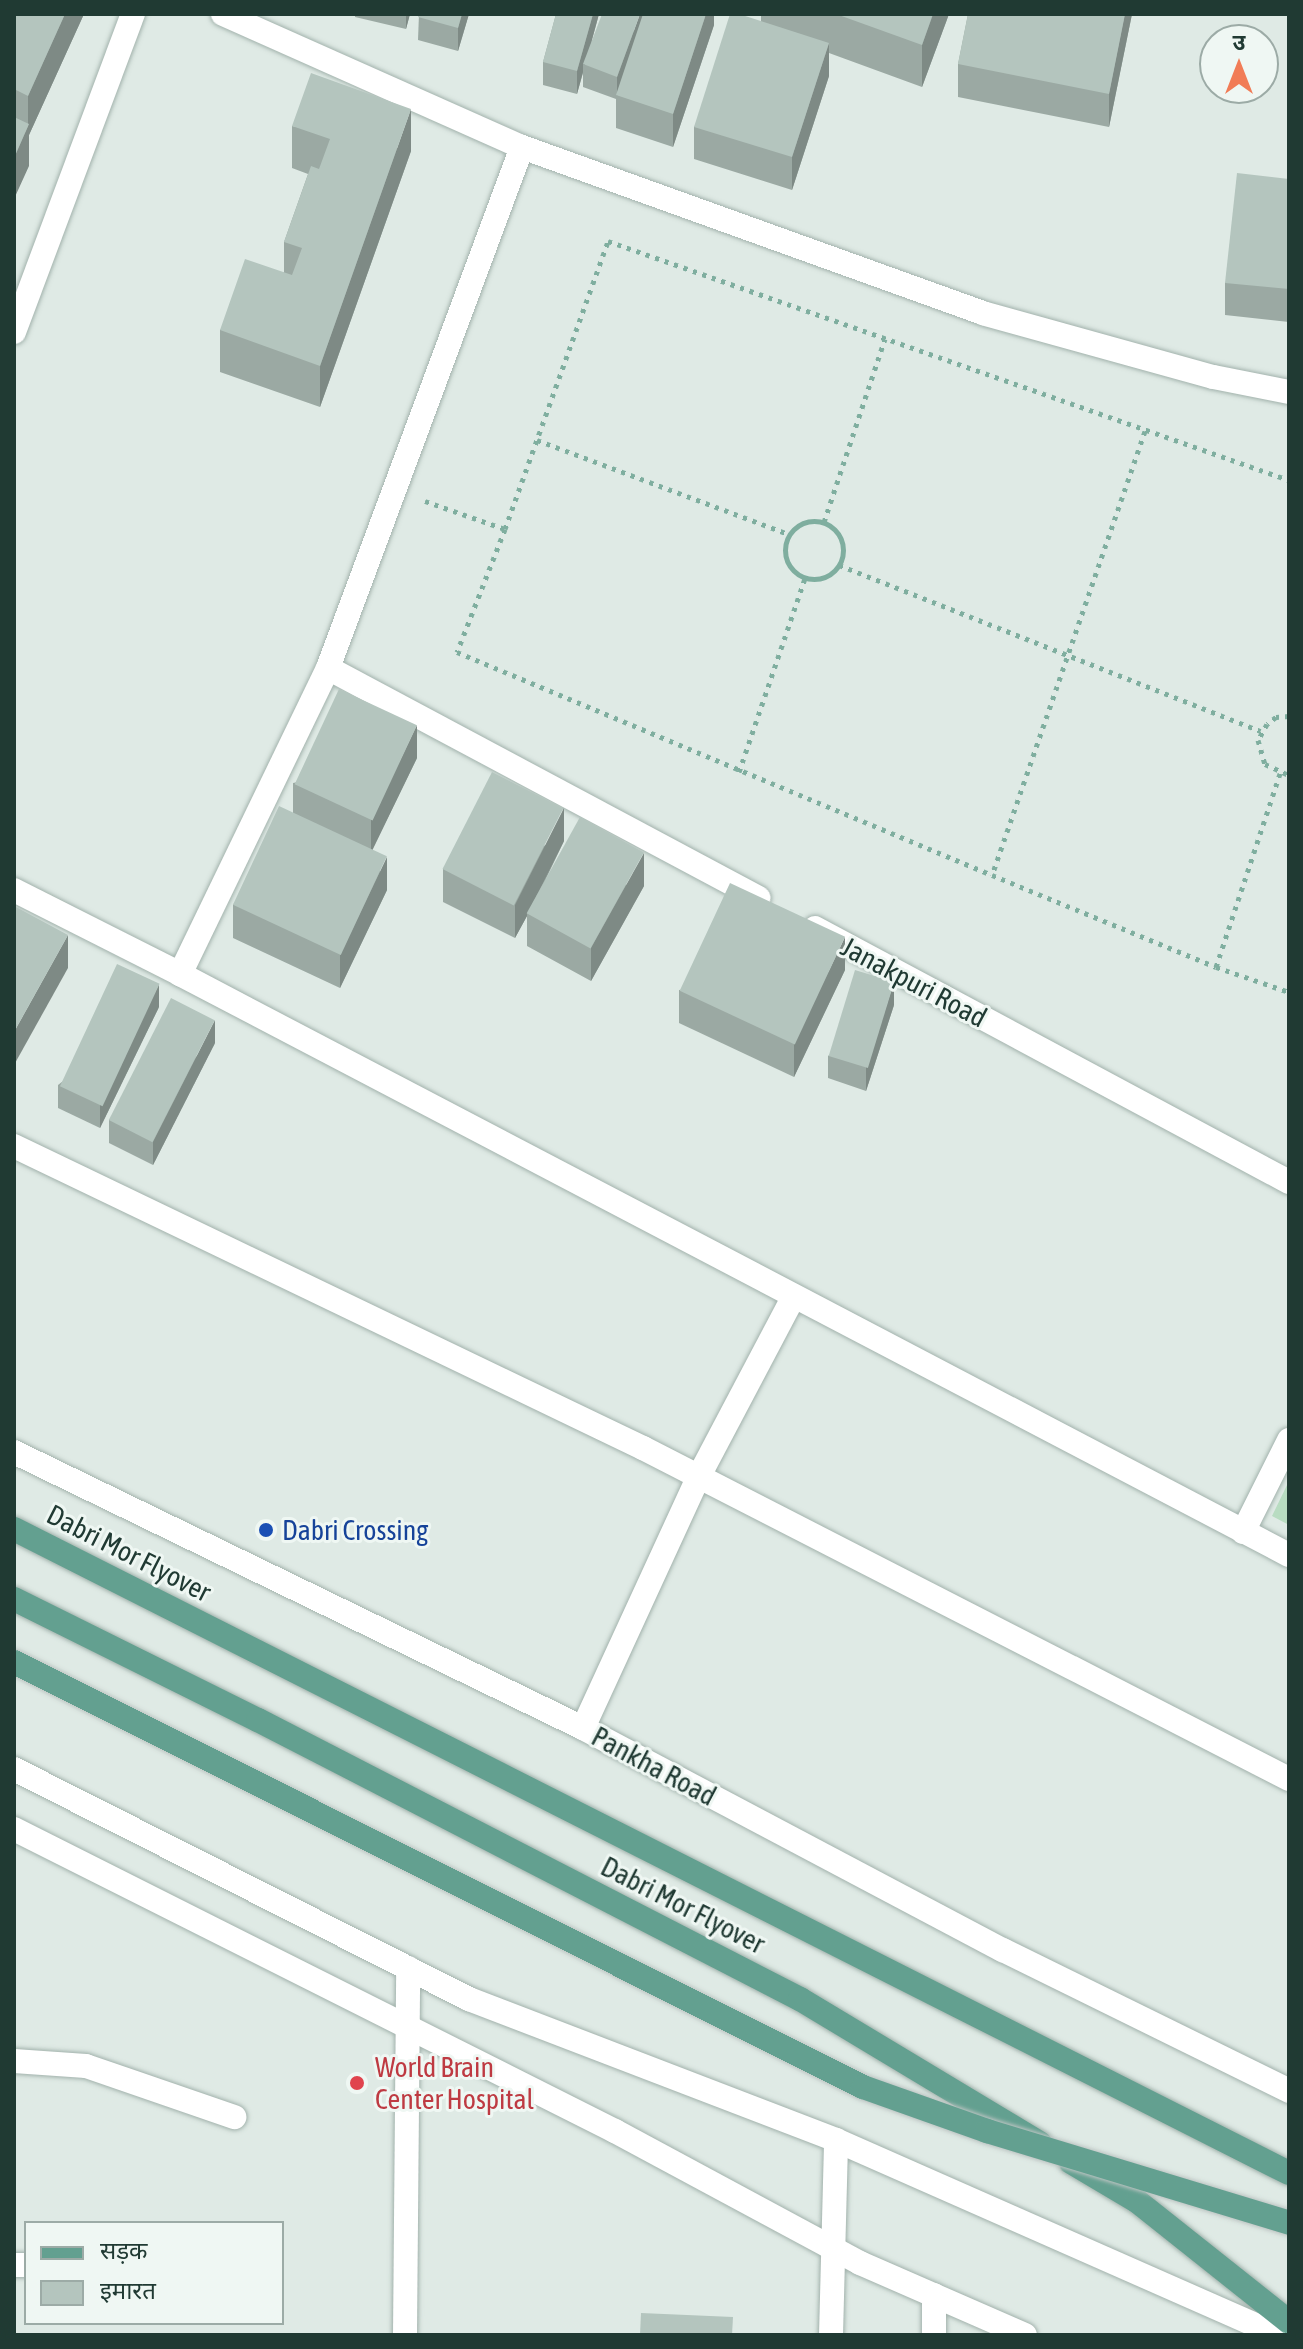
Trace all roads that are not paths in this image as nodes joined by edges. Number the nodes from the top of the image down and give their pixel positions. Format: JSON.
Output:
{"nodes":[{"id":1,"x":133,"y":14,"type":"edge"},
{"id":2,"x":223,"y":14,"type":"edge"},
{"id":3,"x":522,"y":147,"type":"junction"},
{"id":4,"x":14,"y":332,"type":"edge"},
{"id":5,"x":1289,"y":392,"type":"edge"},
{"id":6,"x":328,"y":668,"type":"junction"},
{"id":7,"x":14,"y":890,"type":"edge"},
{"id":8,"x":180,"y":974,"type":"junction"},
{"id":9,"x":14,"y":1146,"type":"edge"},
{"id":10,"x":1289,"y":1182,"type":"edge"},
{"id":11,"x":793,"y":1298,"type":"junction"},
{"id":12,"x":1289,"y":1440,"type":"edge"},
{"id":13,"x":14,"y":1452,"type":"edge"},
{"id":14,"x":699,"y":1476,"type":"junction"},
{"id":15,"x":14,"y":1529,"type":"edge"},
{"id":16,"x":1243,"y":1532,"type":"junction"},
{"id":17,"x":1289,"y":1555,"type":"edge"},
{"id":18,"x":14,"y":1599,"type":"edge"},
{"id":19,"x":14,"y":1662,"type":"edge"},
{"id":20,"x":583,"y":1728,"type":"junction"},
{"id":21,"x":14,"y":1769,"type":"edge"},
{"id":22,"x":1289,"y":1779,"type":"edge"},
{"id":23,"x":14,"y":1829,"type":"edge"},
{"id":24,"x":408,"y":1968,"type":"junction"},
{"id":25,"x":408,"y":2025,"type":"junction"},
{"id":26,"x":14,"y":2061,"type":"edge"},
{"id":27,"x":1289,"y":2091,"type":"edge"},
{"id":28,"x":234,"y":2117,"type":"dead end"},
{"id":29,"x":836,"y":2140,"type":"junction"},
{"id":30,"x":1289,"y":2173,"type":"edge"},
{"id":31,"x":1289,"y":2223,"type":"edge"},
{"id":32,"x":834,"y":2249,"type":"junction"},
{"id":33,"x":934,"y":2295,"type":"junction"},
{"id":34,"x":1289,"y":2322,"type":"edge"},
{"id":35,"x":405,"y":2335,"type":"edge"},
{"id":36,"x":831,"y":2335,"type":"edge"},
{"id":37,"x":934,"y":2335,"type":"edge"},
{"id":38,"x":1025,"y":2335,"type":"edge"},
{"id":39,"x":1278,"y":2335,"type":"edge"}],
"edges":[{"from":1,"to":4,"type":"street"},
{"from":2,"to":3,"type":"street"},
{"from":3,"to":5,"type":"street"},
{"from":3,"to":6,"type":"street"},
{"from":6,"to":8,"type":"street"},
{"from":6,"to":10,"type":"street","name":"Janakpuri Road"},
{"from":7,"to":8,"type":"street"},
{"from":8,"to":11,"type":"street"},
{"from":9,"to":14,"type":"street"},
{"from":11,"to":14,"type":"street"},
{"from":11,"to":16,"type":"street"},
{"from":12,"to":16,"type":"street"},
{"from":13,"to":20,"type":"street","name":"Pankha Road"},
{"from":14,"to":20,"type":"street"},
{"from":14,"to":22,"type":"street"},
{"from":15,"to":30,"type":"main road","name":"Dabri Mor Flyover"},
{"from":16,"to":17,"type":"street"},
{"from":18,"to":34,"type":"main road","name":"Dabri Mor Flyover"},
{"from":19,"to":31,"type":"main road","bridge":true},
{"from":20,"to":27,"type":"street","name":"Pankha Road"},
{"from":21,"to":24,"type":"street"},
{"from":23,"to":25,"type":"street"},
{"from":24,"to":25,"type":"street"},
{"from":24,"to":29,"type":"street"},
{"from":25,"to":32,"type":"street"},
{"from":25,"to":35,"type":"street"},
{"from":26,"to":28,"type":"street"},
{"from":29,"to":32,"type":"street"},
{"from":29,"to":39,"type":"street"},
{"from":32,"to":33,"type":"street"},
{"from":32,"to":36,"type":"street"},
{"from":33,"to":37,"type":"street"},
{"from":33,"to":38,"type":"street"}]}
